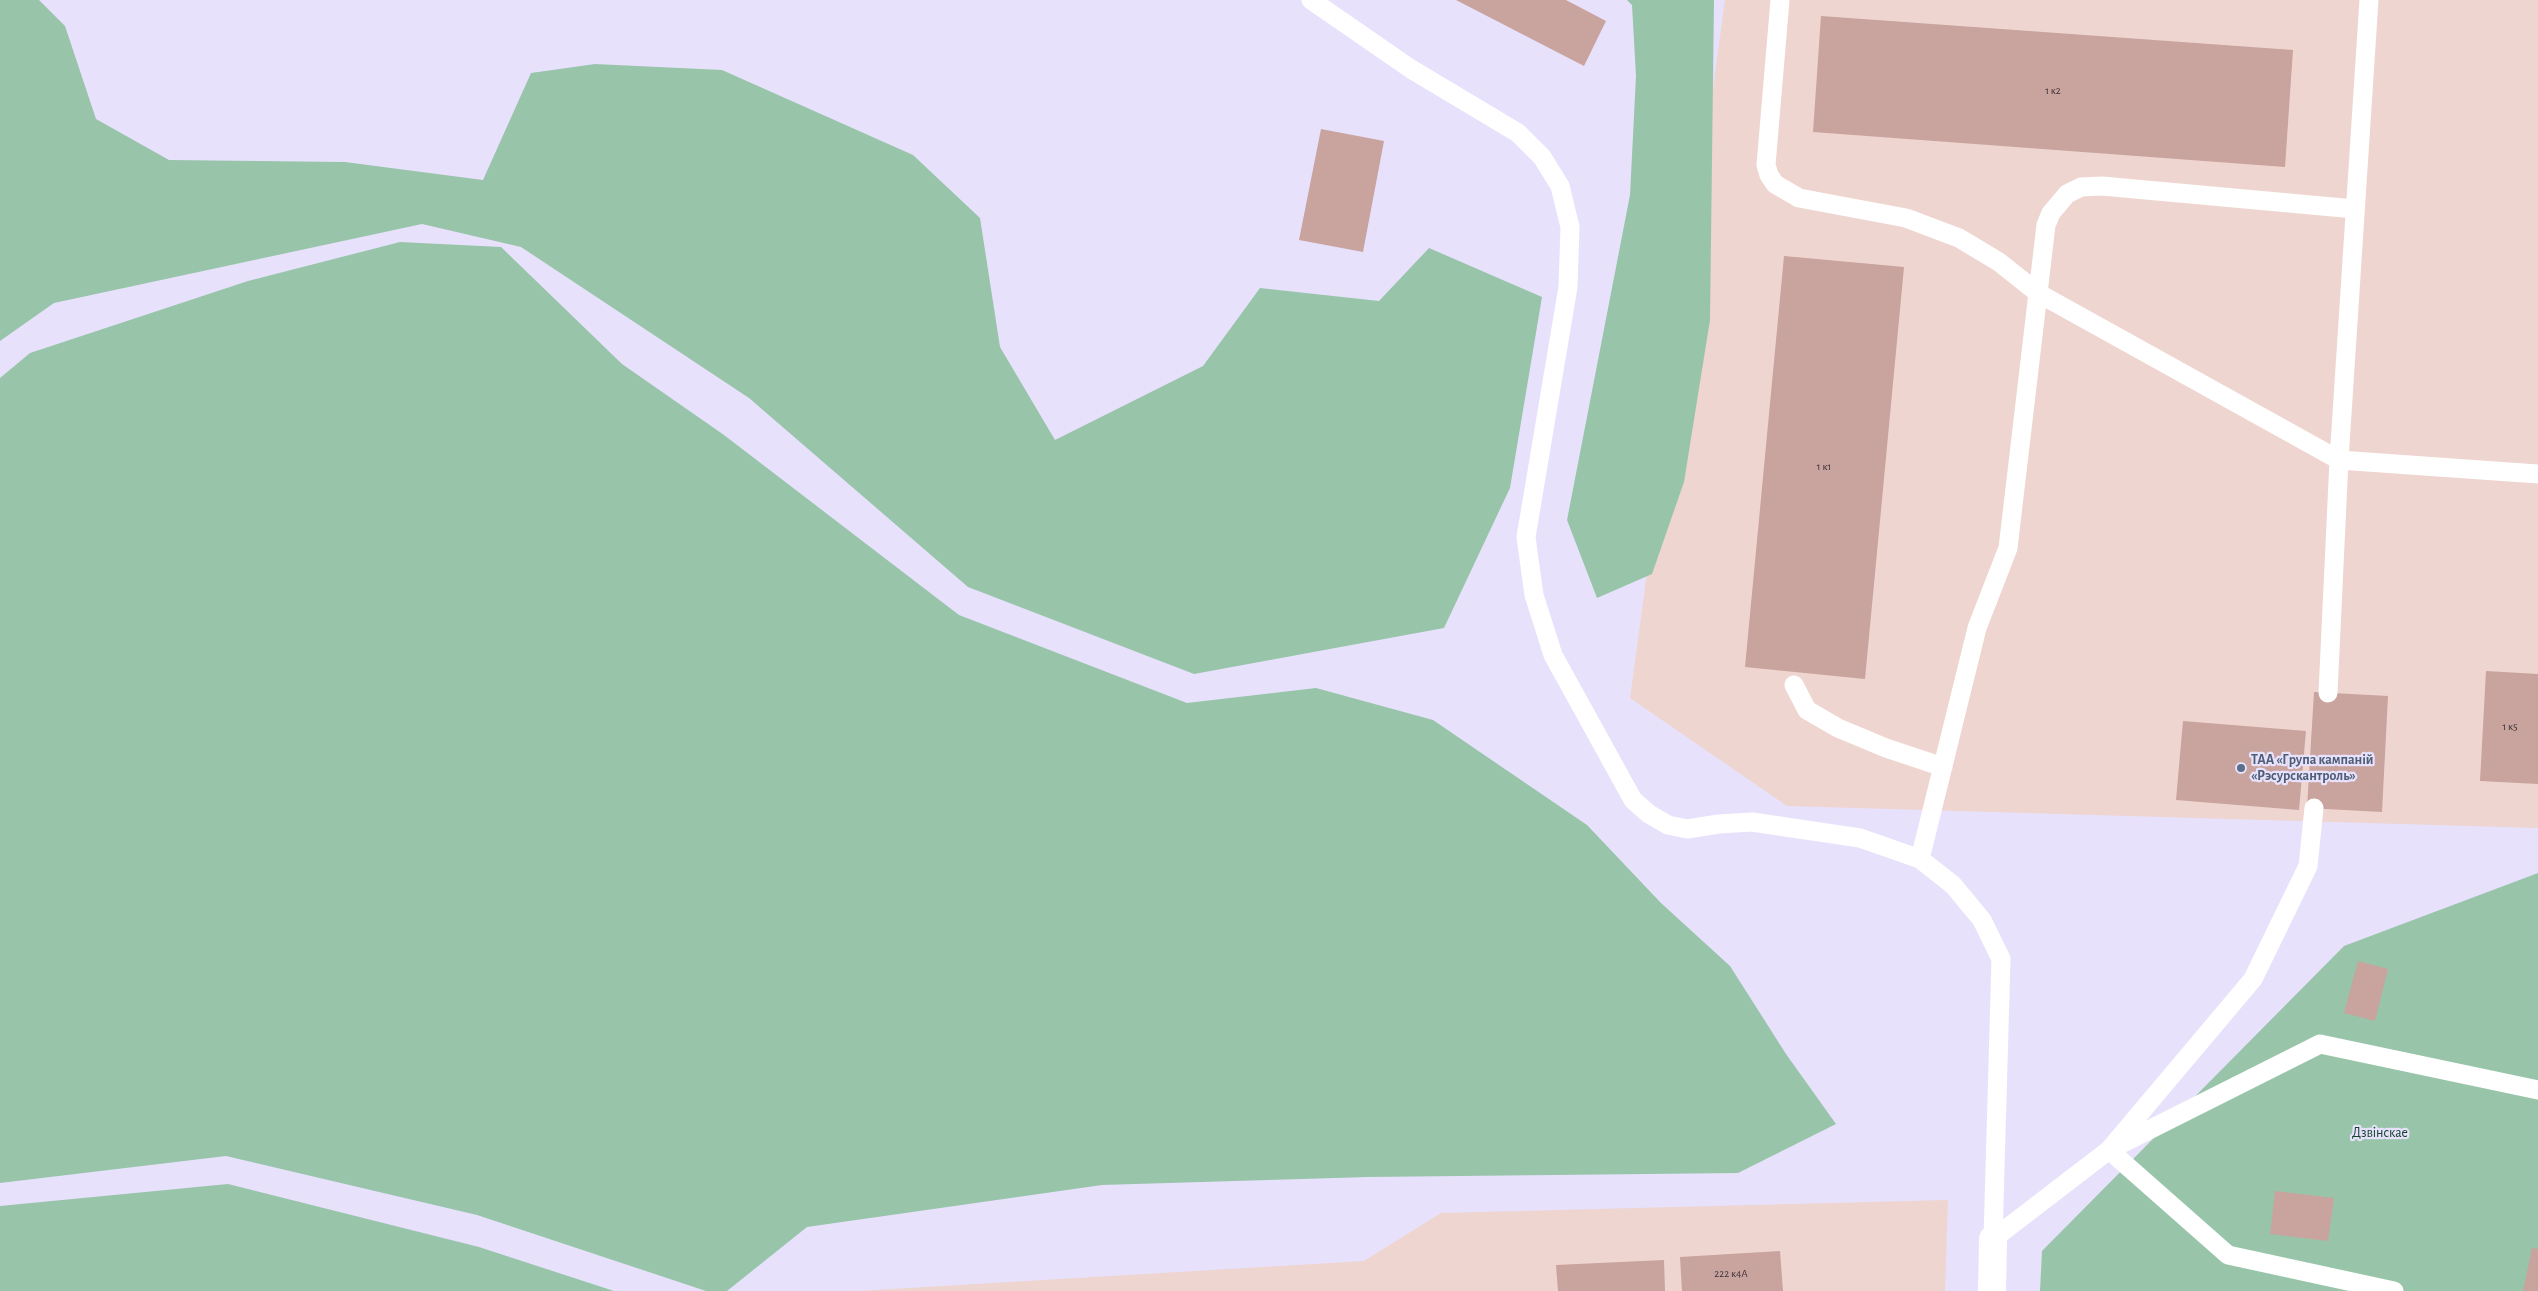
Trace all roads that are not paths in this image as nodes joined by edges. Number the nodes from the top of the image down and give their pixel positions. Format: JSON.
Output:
{"nodes":[{"id":1,"x":1312,"y":0,"type":"edge"},
{"id":2,"x":1780,"y":0,"type":"edge"},
{"id":3,"x":2369,"y":0,"type":"edge"},
{"id":4,"x":2355,"y":210,"type":"junction"},
{"id":5,"x":2038,"y":293,"type":"junction"},
{"id":6,"x":2339,"y":460,"type":"junction"},
{"id":7,"x":2538,"y":474,"type":"edge"},
{"id":8,"x":1794,"y":685,"type":"dead end"},
{"id":9,"x":2328,"y":693,"type":"dead end"},
{"id":10,"x":1943,"y":767,"type":"junction"},
{"id":11,"x":2314,"y":808,"type":"dead end"},
{"id":12,"x":1920,"y":859,"type":"junction"},
{"id":13,"x":2538,"y":1090,"type":"edge"},
{"id":14,"x":2109,"y":1150,"type":"junction"},
{"id":15,"x":1993,"y":1239,"type":"junction"},
{"id":16,"x":1992,"y":1291,"type":"edge"},
{"id":17,"x":2394,"y":1291,"type":"edge"}],
"edges":[{"from":1,"to":12,"type":"lane"},
{"from":2,"to":5,"type":"lane"},
{"from":3,"to":4,"type":"lane"},
{"from":4,"to":5,"type":"lane"},
{"from":4,"to":6,"type":"lane"},
{"from":5,"to":6,"type":"lane"},
{"from":5,"to":10,"type":"lane"},
{"from":6,"to":7,"type":"lane"},
{"from":6,"to":9,"type":"lane"},
{"from":8,"to":10,"type":"lane"},
{"from":10,"to":12,"type":"lane"},
{"from":11,"to":14,"type":"lane"},
{"from":12,"to":15,"type":"lane"},
{"from":13,"to":14,"type":"lane"},
{"from":14,"to":15,"type":"lane"},
{"from":14,"to":17,"type":"lane"},
{"from":15,"to":16,"type":"street"}]}
